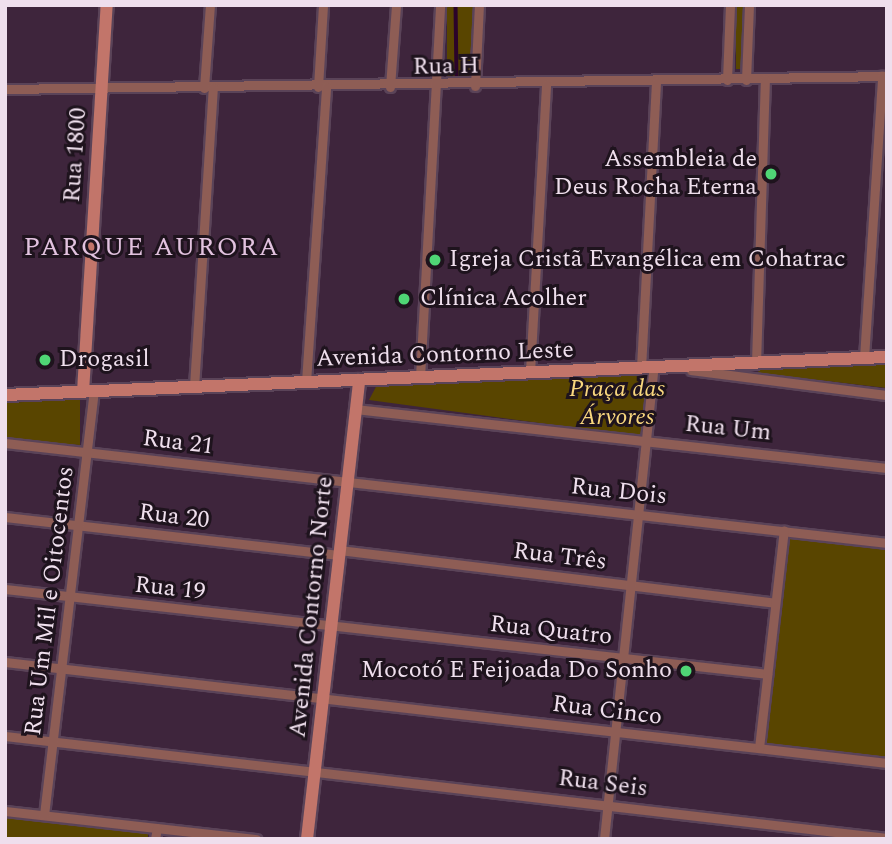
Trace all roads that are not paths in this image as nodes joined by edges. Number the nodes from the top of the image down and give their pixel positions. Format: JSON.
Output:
{"nodes":[{"id":1,"x":107,"y":5,"type":"edge"},
{"id":2,"x":210,"y":5,"type":"edge"},
{"id":3,"x":323,"y":5,"type":"edge"},
{"id":4,"x":396,"y":5,"type":"edge"},
{"id":5,"x":440,"y":5,"type":"edge"},
{"id":6,"x":479,"y":5,"type":"edge"},
{"id":7,"x":730,"y":5,"type":"edge"},
{"id":8,"x":749,"y":5,"type":"edge"},
{"id":9,"x":884,"y":76,"type":"edge"},
{"id":10,"x":765,"y":79,"type":"junction"},
{"id":11,"x":727,"y":80,"type":"junction"},
{"id":12,"x":746,"y":80,"type":"junction"},
{"id":13,"x":656,"y":82,"type":"junction"},
{"id":14,"x":546,"y":84,"type":"junction"},
{"id":15,"x":475,"y":86,"type":"junction"},
{"id":16,"x":390,"y":87,"type":"junction"},
{"id":17,"x":436,"y":87,"type":"junction"},
{"id":18,"x":209,"y":88,"type":"junction"},
{"id":19,"x":322,"y":88,"type":"junction"},
{"id":20,"x":5,"y":89,"type":"edge"},
{"id":21,"x":102,"y":89,"type":"junction"},
{"id":22,"x":887,"y":357,"type":"edge"},
{"id":23,"x":864,"y":358,"type":"junction"},
{"id":24,"x":756,"y":363,"type":"junction"},
{"id":25,"x":670,"y":366,"type":"junction"},
{"id":26,"x":654,"y":367,"type":"junction"},
{"id":27,"x":640,"y":368,"type":"junction"},
{"id":28,"x":530,"y":372,"type":"junction"},
{"id":29,"x":420,"y":377,"type":"junction"},
{"id":30,"x":359,"y":380,"type":"junction"},
{"id":31,"x":306,"y":382,"type":"junction"},
{"id":32,"x":194,"y":387,"type":"junction"},
{"id":33,"x":88,"y":392,"type":"junction"},
{"id":34,"x":5,"y":395,"type":"edge"},
{"id":35,"x":887,"y":395,"type":"edge"},
{"id":36,"x":355,"y":410,"type":"junction"},
{"id":37,"x":646,"y":441,"type":"junction"},
{"id":38,"x":5,"y":443,"type":"edge"},
{"id":39,"x":87,"y":452,"type":"junction"},
{"id":40,"x":887,"y":468,"type":"edge"},
{"id":41,"x":347,"y":482,"type":"junction"},
{"id":42,"x":639,"y":513,"type":"junction"},
{"id":43,"x":5,"y":517,"type":"edge"},
{"id":44,"x":78,"y":525,"type":"junction"},
{"id":45,"x":784,"y":530,"type":"junction"},
{"id":46,"x":887,"y":543,"type":"edge"},
{"id":47,"x":339,"y":553,"type":"junction"},
{"id":48,"x":631,"y":585,"type":"junction"},
{"id":49,"x":5,"y":589,"type":"edge"},
{"id":50,"x":70,"y":597,"type":"junction"},
{"id":51,"x":775,"y":603,"type":"junction"},
{"id":52,"x":331,"y":626,"type":"junction"},
{"id":53,"x":623,"y":658,"type":"junction"},
{"id":54,"x":5,"y":662,"type":"edge"},
{"id":55,"x":61,"y":669,"type":"junction"},
{"id":56,"x":767,"y":674,"type":"junction"},
{"id":57,"x":323,"y":697,"type":"junction"},
{"id":58,"x":615,"y":731,"type":"junction"},
{"id":59,"x":5,"y":736,"type":"edge"},
{"id":60,"x":53,"y":741,"type":"junction"},
{"id":61,"x":759,"y":748,"type":"junction"},
{"id":62,"x":887,"y":762,"type":"edge"},
{"id":63,"x":315,"y":769,"type":"junction"},
{"id":64,"x":608,"y":804,"type":"junction"},
{"id":65,"x":5,"y":811,"type":"edge"},
{"id":66,"x":44,"y":815,"type":"junction"},
{"id":67,"x":157,"y":828,"type":"junction"},
{"id":68,"x":887,"y":838,"type":"edge"},
{"id":69,"x":155,"y":839,"type":"edge"},
{"id":70,"x":256,"y":839,"type":"edge"},
{"id":71,"x":307,"y":839,"type":"edge"},
{"id":72,"x":604,"y":839,"type":"edge"}],
"edges":[{"from":1,"to":21,"type":"main road"},
{"from":2,"to":18,"type":"street"},
{"from":3,"to":19,"type":"street"},
{"from":4,"to":16,"type":"street"},
{"from":5,"to":17,"type":"street"},
{"from":6,"to":15,"type":"street"},
{"from":7,"to":11,"type":"street"},
{"from":8,"to":12,"type":"street"},
{"from":9,"to":10,"type":"street","name":"Rua H"},
{"from":9,"to":23,"type":"street"},
{"from":10,"to":12,"type":"street","name":"Rua H"},
{"from":10,"to":24,"type":"street"},
{"from":11,"to":12,"type":"street","name":"Rua H"},
{"from":11,"to":13,"type":"street","name":"Rua H"},
{"from":13,"to":14,"type":"street","name":"Rua H"},
{"from":13,"to":27,"type":"street"},
{"from":14,"to":15,"type":"street","name":"Rua H"},
{"from":14,"to":28,"type":"street"},
{"from":15,"to":17,"type":"street","name":"Rua H"},
{"from":16,"to":17,"type":"street","name":"Rua H"},
{"from":16,"to":19,"type":"street","name":"Rua H"},
{"from":17,"to":29,"type":"street"},
{"from":18,"to":19,"type":"street","name":"Rua H"},
{"from":18,"to":21,"type":"street","name":"Rua H"},
{"from":18,"to":32,"type":"street"},
{"from":19,"to":31,"type":"street"},
{"from":20,"to":21,"type":"street","name":"Rua H"},
{"from":21,"to":33,"type":"main road","name":"Rua 1800"},
{"from":22,"to":23,"type":"main road","name":"Avenida Contorno Leste"},
{"from":23,"to":24,"type":"main road","name":"Avenida Contorno Leste"},
{"from":24,"to":25,"type":"main road","name":"Avenida Contorno Leste"},
{"from":25,"to":26,"type":"main road","name":"Avenida Contorno Leste"},
{"from":25,"to":35,"type":"street"},
{"from":26,"to":27,"type":"main road","name":"Avenida Contorno Leste"},
{"from":26,"to":37,"type":"street"},
{"from":27,"to":28,"type":"main road","name":"Avenida Contorno Leste"},
{"from":28,"to":29,"type":"main road","name":"Avenida Contorno Leste"},
{"from":29,"to":30,"type":"main road","name":"Avenida Contorno Leste"},
{"from":30,"to":31,"type":"main road","name":"Avenida Contorno Leste"},
{"from":30,"to":36,"type":"main road","name":"Avenida Contorno Norte"},
{"from":31,"to":32,"type":"main road","name":"Avenida Contorno Leste"},
{"from":32,"to":33,"type":"main road","name":"Avenida Contorno Leste"},
{"from":33,"to":34,"type":"main road","name":"Avenida Contorno Leste"},
{"from":33,"to":39,"type":"street","name":"Rua Um Mil e Oitocentos"},
{"from":36,"to":37,"type":"street","name":"Rua Um"},
{"from":36,"to":41,"type":"main road","name":"Avenida Contorno Norte"},
{"from":37,"to":40,"type":"street","name":"Rua Um"},
{"from":37,"to":42,"type":"street"},
{"from":38,"to":39,"type":"street","name":"Rua 21"},
{"from":39,"to":41,"type":"street","name":"Rua 21"},
{"from":39,"to":44,"type":"street","name":"Rua Um Mil e Oitocentos"},
{"from":41,"to":42,"type":"street","name":"Rua Dois"},
{"from":41,"to":47,"type":"main road","name":"Avenida Contorno Norte"},
{"from":42,"to":45,"type":"street","name":"Rua Dois"},
{"from":42,"to":48,"type":"street"},
{"from":43,"to":44,"type":"street","name":"Rua 20"},
{"from":44,"to":47,"type":"street","name":"Rua 20"},
{"from":44,"to":50,"type":"street","name":"Rua Um Mil e Oitocentos"},
{"from":45,"to":46,"type":"street","name":"Rua Dois"},
{"from":45,"to":51,"type":"street"},
{"from":47,"to":48,"type":"street","name":"Rua Três"},
{"from":47,"to":52,"type":"main road","name":"Avenida Contorno Norte"},
{"from":48,"to":51,"type":"street","name":"Rua Três"},
{"from":48,"to":53,"type":"street"},
{"from":49,"to":50,"type":"street","name":"Rua 19"},
{"from":50,"to":52,"type":"street","name":"Rua 19"},
{"from":50,"to":55,"type":"street","name":"Rua Um Mil e Oitocentos"},
{"from":51,"to":56,"type":"street"},
{"from":52,"to":53,"type":"street","name":"Rua Quatro"},
{"from":52,"to":57,"type":"main road","name":"Avenida Contorno Norte"},
{"from":53,"to":56,"type":"street","name":"Rua Quatro"},
{"from":53,"to":58,"type":"street"},
{"from":54,"to":55,"type":"street","name":"Rua Cinco"},
{"from":55,"to":57,"type":"street","name":"Rua Cinco"},
{"from":55,"to":60,"type":"street","name":"Rua Um Mil e Oitocentos"},
{"from":56,"to":61,"type":"street"},
{"from":57,"to":58,"type":"street","name":"Rua Cinco"},
{"from":57,"to":63,"type":"main road","name":"Avenida Contorno Norte"},
{"from":58,"to":61,"type":"street","name":"Rua Cinco"},
{"from":58,"to":64,"type":"street"},
{"from":59,"to":60,"type":"street","name":"Rua Seis"},
{"from":60,"to":63,"type":"street","name":"Rua Seis"},
{"from":60,"to":66,"type":"street","name":"Rua Um Mil e Oitocentos"},
{"from":61,"to":62,"type":"street","name":"Rua Cinco"},
{"from":63,"to":64,"type":"street","name":"Rua Seis"},
{"from":63,"to":71,"type":"main road","name":"Avenida Contorno Norte"},
{"from":64,"to":68,"type":"street","name":"Rua Seis"},
{"from":64,"to":72,"type":"street"},
{"from":65,"to":66,"type":"street"},
{"from":66,"to":67,"type":"street"},
{"from":67,"to":69,"type":"street"},
{"from":67,"to":70,"type":"street"}]}
